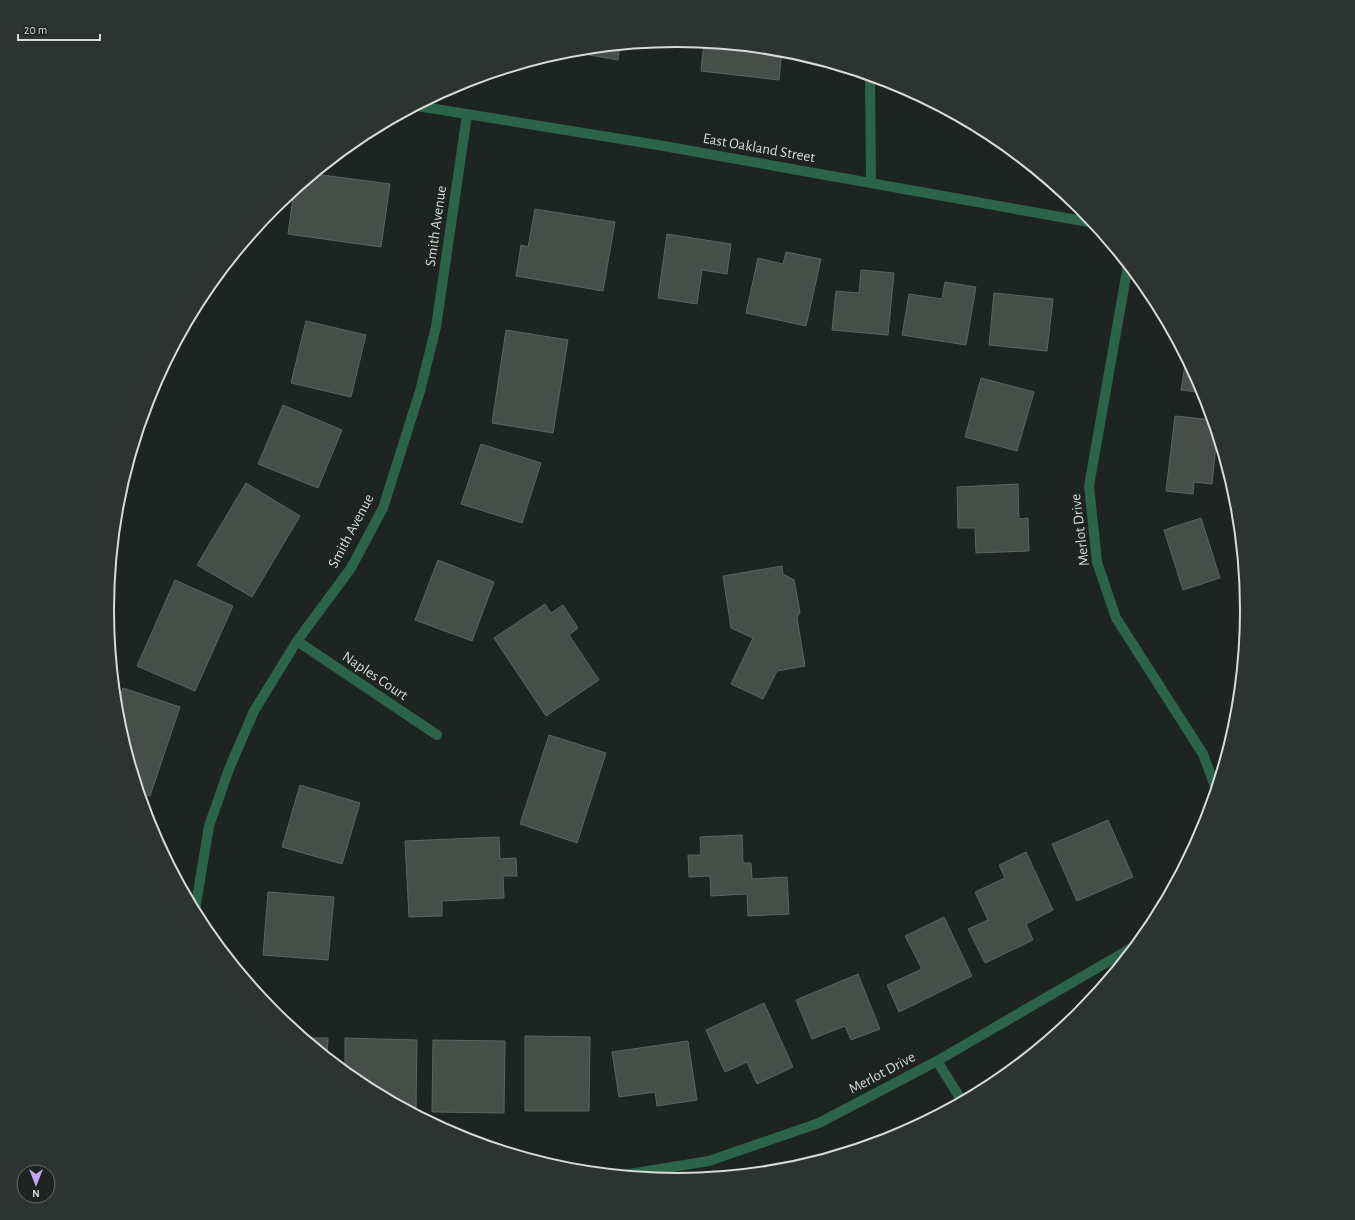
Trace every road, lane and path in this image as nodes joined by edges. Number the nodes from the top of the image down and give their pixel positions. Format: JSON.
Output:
{"nodes":[{"id":1,"x":870,"y":81,"type":"edge"},
{"id":2,"x":424,"y":107,"type":"edge"},
{"id":3,"x":467,"y":115,"type":"junction"},
{"id":4,"x":871,"y":182,"type":"junction"},
{"id":5,"x":1085,"y":221,"type":"edge"},
{"id":6,"x":1127,"y":271,"type":"edge"},
{"id":7,"x":297,"y":641,"type":"junction"},
{"id":8,"x":437,"y":735,"type":"dead end"},
{"id":9,"x":1213,"y":782,"type":"edge"},
{"id":10,"x":196,"y":902,"type":"edge"},
{"id":11,"x":1124,"y":953,"type":"edge"},
{"id":12,"x":937,"y":1061,"type":"junction"},
{"id":13,"x":960,"y":1097,"type":"edge"},
{"id":14,"x":642,"y":1172,"type":"edge"}],
"edges":[{"from":1,"to":4,"type":"street"},
{"from":2,"to":3,"type":"street","name":"East Oakland Street"},
{"from":3,"to":4,"type":"street","name":"East Oakland Street"},
{"from":3,"to":7,"type":"street","name":"Smith Avenue"},
{"from":4,"to":5,"type":"street","name":"East Oakland Street"},
{"from":6,"to":9,"type":"street","name":"Merlot Drive"},
{"from":7,"to":8,"type":"street","name":"Naples Court"},
{"from":7,"to":10,"type":"street","name":"Smith Avenue"},
{"from":11,"to":12,"type":"street","name":"Merlot Drive"},
{"from":12,"to":13,"type":"street"},
{"from":12,"to":14,"type":"street","name":"Merlot Drive"}]}
